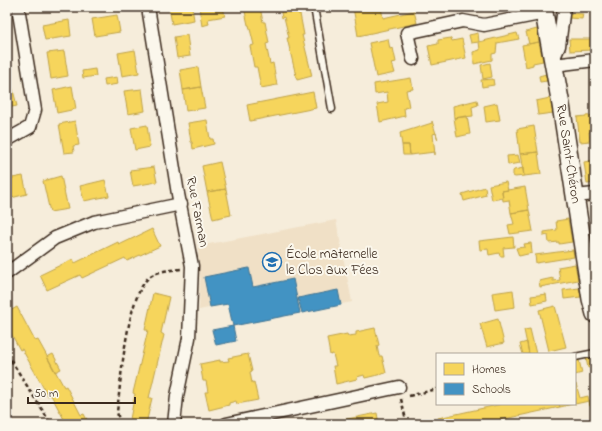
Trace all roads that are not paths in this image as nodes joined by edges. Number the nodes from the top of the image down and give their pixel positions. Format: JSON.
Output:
{"nodes":[{"id":1,"x":17,"y":7,"type":"edge"},
{"id":2,"x":148,"y":7,"type":"edge"},
{"id":3,"x":314,"y":7,"type":"edge"},
{"id":4,"x":564,"y":7,"type":"edge"},
{"id":5,"x":7,"y":8,"type":"edge"},
{"id":6,"x":544,"y":10,"type":"edge"},
{"id":7,"x":413,"y":59,"type":"dead end"},
{"id":8,"x":595,"y":60,"type":"edge"},
{"id":9,"x":553,"y":62,"type":"junction"},
{"id":10,"x":332,"y":109,"type":"dead end"},
{"id":11,"x":7,"y":140,"type":"edge"},
{"id":12,"x":595,"y":194,"type":"edge"},
{"id":13,"x":575,"y":196,"type":"junction"},
{"id":14,"x":181,"y":204,"type":"junction"},
{"id":15,"x":7,"y":273,"type":"edge"},
{"id":16,"x":595,"y":314,"type":"edge"},
{"id":17,"x":595,"y":352,"type":"edge"},
{"id":18,"x":576,"y":357,"type":"edge"},
{"id":19,"x":400,"y":392,"type":"road end"},
{"id":20,"x":174,"y":424,"type":"edge"},
{"id":21,"x":226,"y":424,"type":"edge"}],
"edges":[{"from":1,"to":5,"type":"street"},
{"from":1,"to":11,"type":"street"},
{"from":2,"to":14,"type":"street","name":"Rue Farman"},
{"from":3,"to":10,"type":"lane"},
{"from":4,"to":9,"type":"street"},
{"from":6,"to":7,"type":"street"},
{"from":6,"to":9,"type":"street","name":"Rue Saint-Chéron"},
{"from":8,"to":9,"type":"street"},
{"from":9,"to":13,"type":"street","name":"Rue Saint-Chéron"},
{"from":12,"to":13,"type":"street"},
{"from":13,"to":16,"type":"street","name":"Rue Saint-Chéron"},
{"from":14,"to":15,"type":"street"},
{"from":14,"to":20,"type":"street","name":"Rue Farman"},
{"from":17,"to":18,"type":"lane"},
{"from":19,"to":21,"type":"street"}]}
